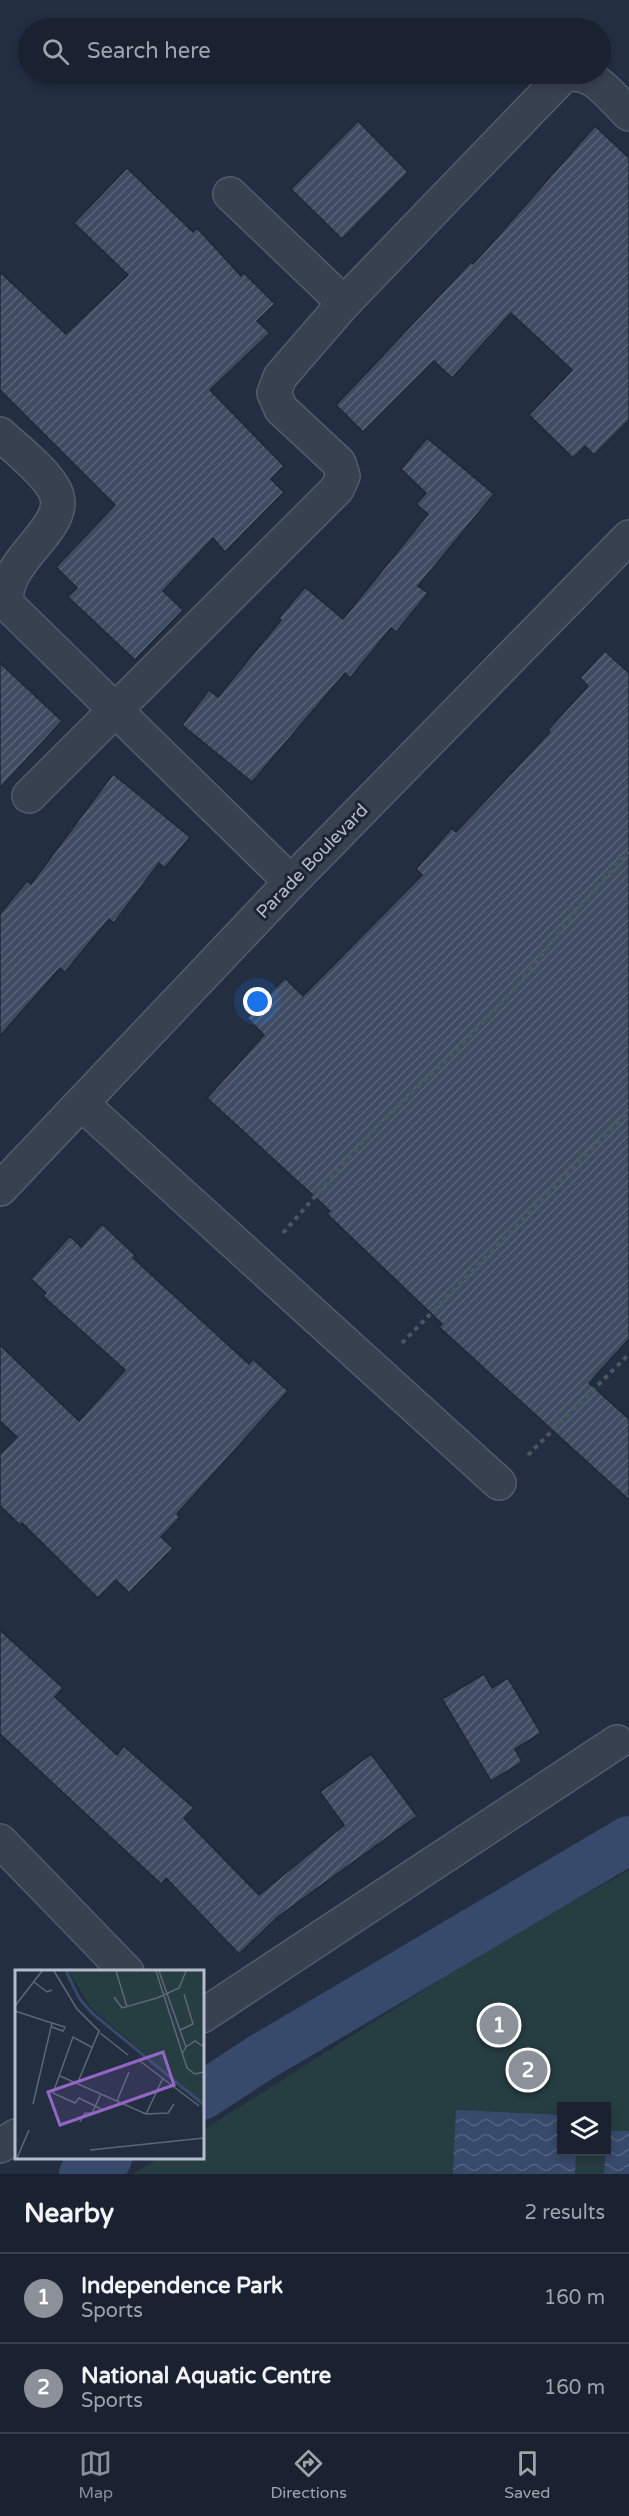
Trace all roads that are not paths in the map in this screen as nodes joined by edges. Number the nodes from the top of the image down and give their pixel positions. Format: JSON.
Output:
{"nodes":[{"id":1,"x":555,"y":84,"type":"edge"},
{"id":2,"x":598,"y":84,"type":"edge"},
{"id":3,"x":629,"y":114,"type":"edge"},
{"id":4,"x":230,"y":194,"type":"dead end"},
{"id":5,"x":344,"y":303,"type":"junction"},
{"id":6,"x":0,"y":434,"type":"edge"},
{"id":7,"x":625,"y":551,"type":"edge"},
{"id":8,"x":117,"y":709,"type":"junction"},
{"id":9,"x":29,"y":796,"type":"dead end"},
{"id":10,"x":291,"y":882,"type":"junction"},
{"id":11,"x":82,"y":1104,"type":"junction"},
{"id":12,"x":0,"y":1189,"type":"edge"},
{"id":13,"x":499,"y":1483,"type":"road end"},
{"id":14,"x":617,"y":1742,"type":"dead end"},
{"id":15,"x":0,"y":1841,"type":"edge"},
{"id":16,"x":126,"y":1970,"type":"edge"},
{"id":17,"x":204,"y":2015,"type":"edge"},
{"id":18,"x":15,"y":2137,"type":"edge"},
{"id":19,"x":0,"y":2146,"type":"edge"}],
"edges":[{"from":1,"to":5,"type":"street"},
{"from":2,"to":3,"type":"street"},
{"from":4,"to":5,"type":"street"},
{"from":5,"to":8,"type":"street"},
{"from":6,"to":8,"type":"street"},
{"from":7,"to":10,"type":"street","name":"Parade Boulevard"},
{"from":8,"to":9,"type":"street"},
{"from":8,"to":10,"type":"street"},
{"from":10,"to":11,"type":"street","name":"Parade Boulevard"},
{"from":11,"to":12,"type":"street","name":"Parade Boulevard"},
{"from":11,"to":13,"type":"street"},
{"from":14,"to":17,"type":"street"},
{"from":15,"to":16,"type":"street"},
{"from":18,"to":19,"type":"street"}]}
